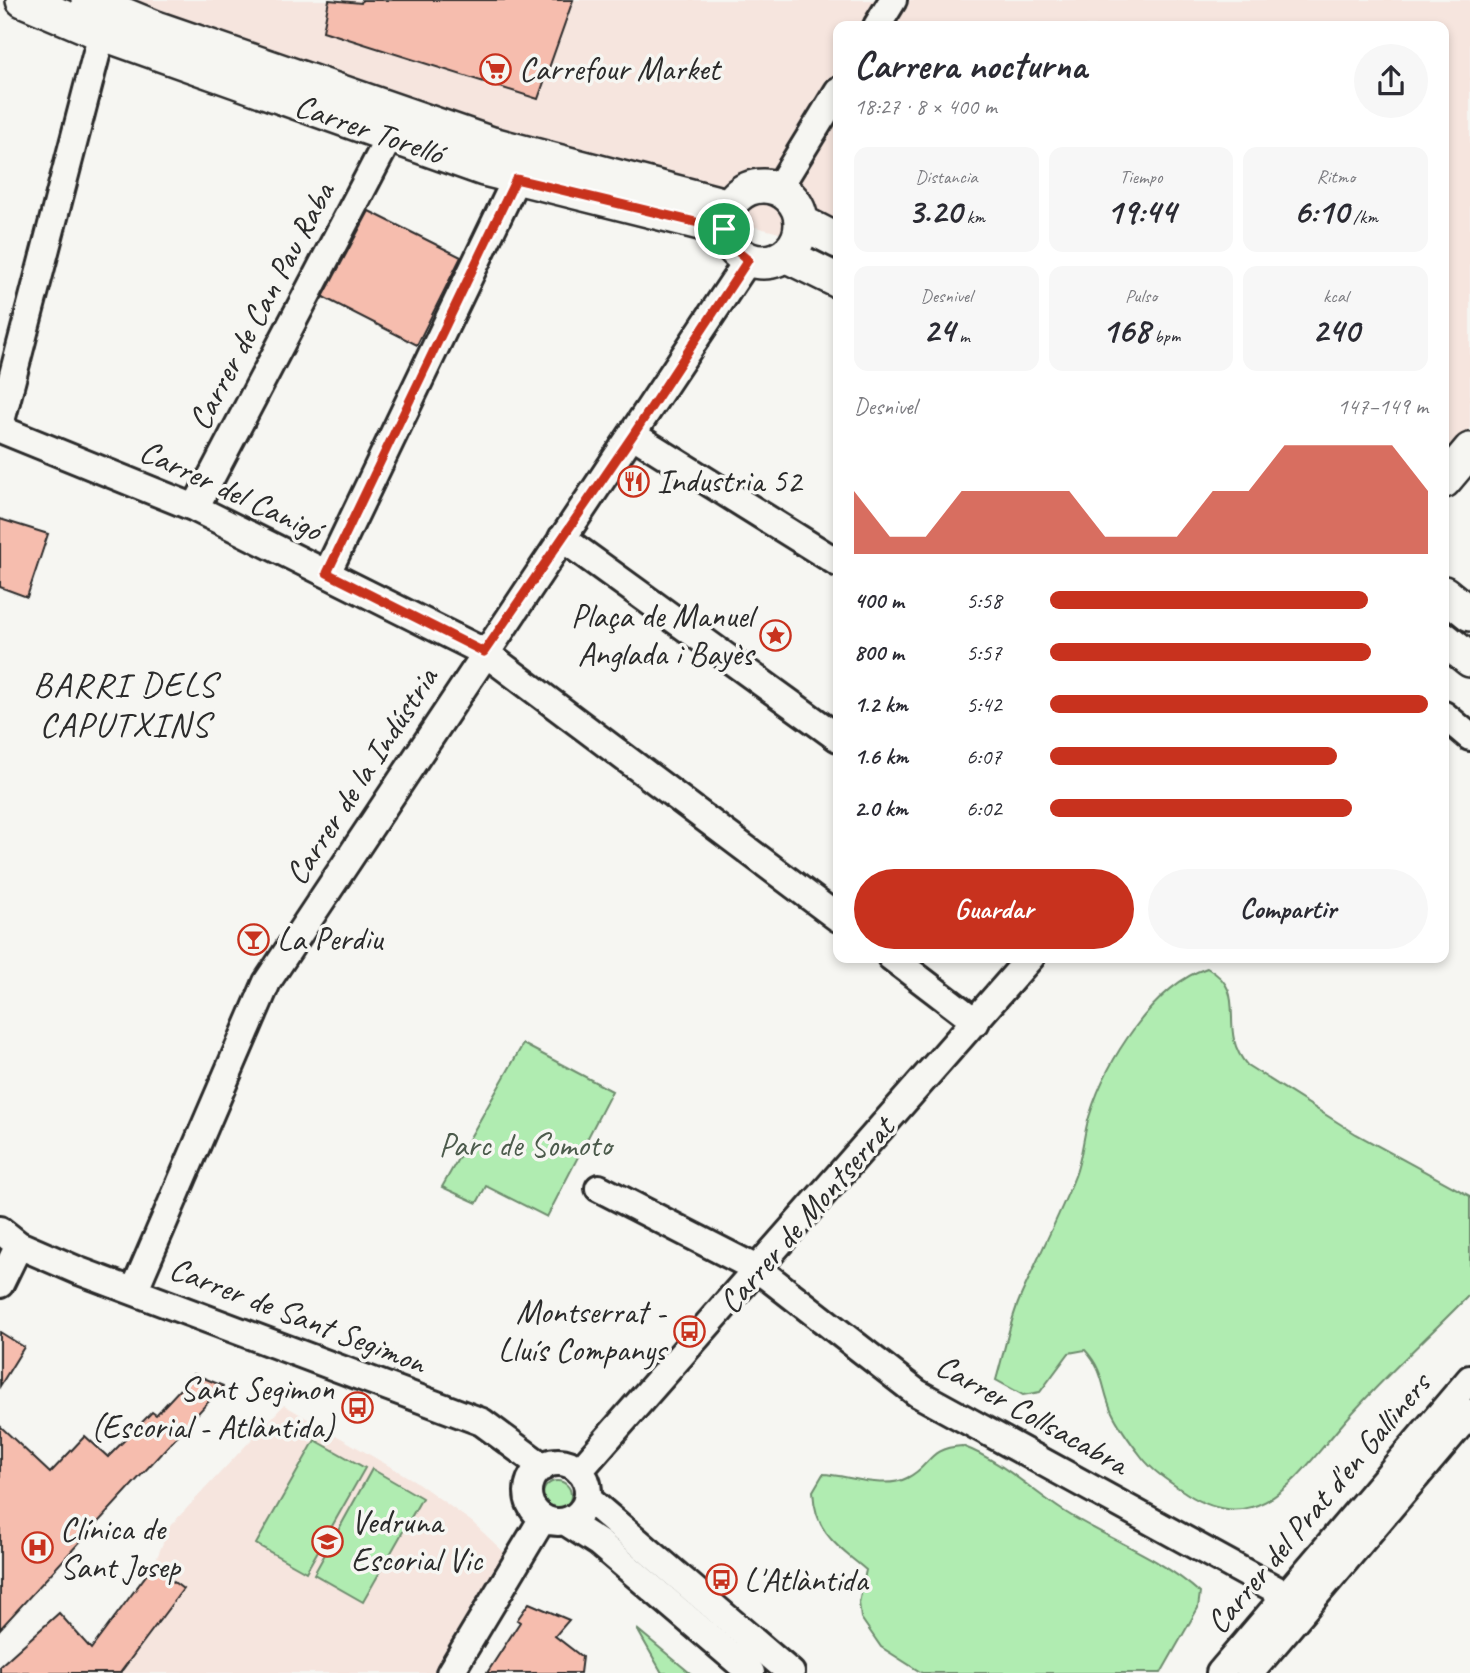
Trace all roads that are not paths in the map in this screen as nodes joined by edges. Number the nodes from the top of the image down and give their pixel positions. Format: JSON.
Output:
{"nodes":[{"id":1,"x":23,"y":0,"type":"edge"},
{"id":2,"x":893,"y":0,"type":"edge"},
{"id":3,"x":102,"y":11,"type":"edge"},
{"id":4,"x":880,"y":21,"type":"edge"},
{"id":5,"x":833,"y":98,"type":"edge"},
{"id":6,"x":390,"y":136,"type":"junction"},
{"id":7,"x":516,"y":179,"type":"junction"},
{"id":8,"x":778,"y":189,"type":"junction"},
{"id":9,"x":727,"y":217,"type":"junction"},
{"id":10,"x":801,"y":222,"type":"junction"},
{"id":11,"x":833,"y":239,"type":"edge"},
{"id":12,"x":785,"y":255,"type":"junction"},
{"id":13,"x":748,"y":260,"type":"junction"},
{"id":14,"x":833,"y":279,"type":"edge"},
{"id":15,"x":0,"y":427,"type":"edge"},
{"id":16,"x":633,"y":435,"type":"junction"},
{"id":17,"x":1470,"y":450,"type":"edge"},
{"id":18,"x":1449,"y":475,"type":"edge"},
{"id":19,"x":195,"y":508,"type":"junction"},
{"id":20,"x":562,"y":538,"type":"junction"},
{"id":21,"x":833,"y":560,"type":"edge"},
{"id":22,"x":327,"y":573,"type":"junction"},
{"id":23,"x":1449,"y":597,"type":"edge"},
{"id":24,"x":1470,"y":614,"type":"edge"},
{"id":25,"x":1449,"y":643,"type":"edge"},
{"id":26,"x":484,"y":652,"type":"junction"},
{"id":27,"x":1470,"y":660,"type":"edge"},
{"id":28,"x":1449,"y":719,"type":"edge"},
{"id":29,"x":833,"y":734,"type":"edge"},
{"id":30,"x":1470,"y":737,"type":"edge"},
{"id":31,"x":833,"y":914,"type":"edge"},
{"id":32,"x":899,"y":963,"type":"edge"},
{"id":33,"x":1026,"y":963,"type":"edge"},
{"id":34,"x":976,"y":1022,"type":"junction"},
{"id":35,"x":599,"y":1188,"type":"dead end"},
{"id":36,"x":10,"y":1238,"type":"edge"},
{"id":37,"x":759,"y":1270,"type":"junction"},
{"id":38,"x":0,"y":1284,"type":"edge"},
{"id":39,"x":134,"y":1291,"type":"junction"},
{"id":40,"x":1470,"y":1379,"type":"edge"},
{"id":41,"x":1470,"y":1413,"type":"edge"},
{"id":42,"x":543,"y":1467,"type":"junction"},
{"id":43,"x":579,"y":1471,"type":"junction"},
{"id":44,"x":588,"y":1499,"type":"junction"},
{"id":45,"x":555,"y":1520,"type":"junction"},
{"id":46,"x":1286,"y":1595,"type":"junction"},
{"id":47,"x":450,"y":1673,"type":"edge"},
{"id":48,"x":751,"y":1673,"type":"edge"},
{"id":49,"x":792,"y":1673,"type":"edge"},
{"id":50,"x":1220,"y":1673,"type":"edge"},
{"id":51,"x":1250,"y":1673,"type":"edge"}],
"edges":[{"from":1,"to":3,"type":"street","name":"Carrer Torelló"},
{"from":2,"to":4,"type":"street"},
{"from":3,"to":6,"type":"street","name":"Carrer Torelló"},
{"from":3,"to":9,"type":"street","name":"Carrer Torelló"},
{"from":3,"to":15,"type":"street"},
{"from":5,"to":8,"type":"street"},
{"from":6,"to":7,"type":"street","name":"Carrer Torelló"},
{"from":6,"to":19,"type":"street","name":"Carrer de Can Pau Raba"},
{"from":7,"to":9,"type":"street","name":"Carrer Torelló"},
{"from":7,"to":22,"type":"street"},
{"from":8,"to":9,"type":"street"},
{"from":8,"to":10,"type":"street"},
{"from":9,"to":13,"type":"street"},
{"from":10,"to":11,"type":"street"},
{"from":10,"to":12,"type":"street"},
{"from":12,"to":13,"type":"street"},
{"from":12,"to":14,"type":"street"},
{"from":13,"to":16,"type":"street","name":"Carrer de la Indústria"},
{"from":15,"to":19,"type":"street","name":"Carrer del Canigó"},
{"from":16,"to":20,"type":"street","name":"Carrer de la Indústria"},
{"from":16,"to":21,"type":"street"},
{"from":17,"to":18,"type":"street"},
{"from":19,"to":22,"type":"street","name":"Carrer del Canigó"},
{"from":20,"to":26,"type":"street","name":"Carrer de la Indústria"},
{"from":20,"to":29,"type":"street"},
{"from":22,"to":26,"type":"street","name":"Carrer del Canigó"},
{"from":23,"to":24,"type":"street"},
{"from":25,"to":27,"type":"street"},
{"from":26,"to":31,"type":"street","name":"Carrer del Canigó"},
{"from":26,"to":39,"type":"street","name":"Carrer de la Indústria"},
{"from":28,"to":30,"type":"street"},
{"from":32,"to":34,"type":"street"},
{"from":33,"to":34,"type":"street","name":"Carrer de Montserrat"},
{"from":34,"to":37,"type":"street","name":"Carrer de Montserrat"},
{"from":35,"to":37,"type":"street","name":"Carrer Collsacabra"},
{"from":36,"to":38,"type":"street"},
{"from":36,"to":39,"type":"street","name":"Carrer de Sant Segimon"},
{"from":37,"to":43,"type":"street","name":"Carrer de Montserrat"},
{"from":37,"to":46,"type":"street","name":"Carrer Collsacabra"},
{"from":39,"to":42,"type":"street","name":"Carrer de Sant Segimon"},
{"from":40,"to":46,"type":"street","name":"Carrer del Prat d'en Galliners"},
{"from":41,"to":51,"type":"street","name":"Carrer del Prat d'en Galliners"},
{"from":42,"to":43,"type":"street"},
{"from":42,"to":45,"type":"street"},
{"from":43,"to":44,"type":"street"},
{"from":44,"to":45,"type":"street"},
{"from":44,"to":49,"type":"street"},
{"from":45,"to":47,"type":"street"},
{"from":45,"to":48,"type":"street"},
{"from":46,"to":50,"type":"street","name":"Carrer del Prat d'en Galliners"}]}
